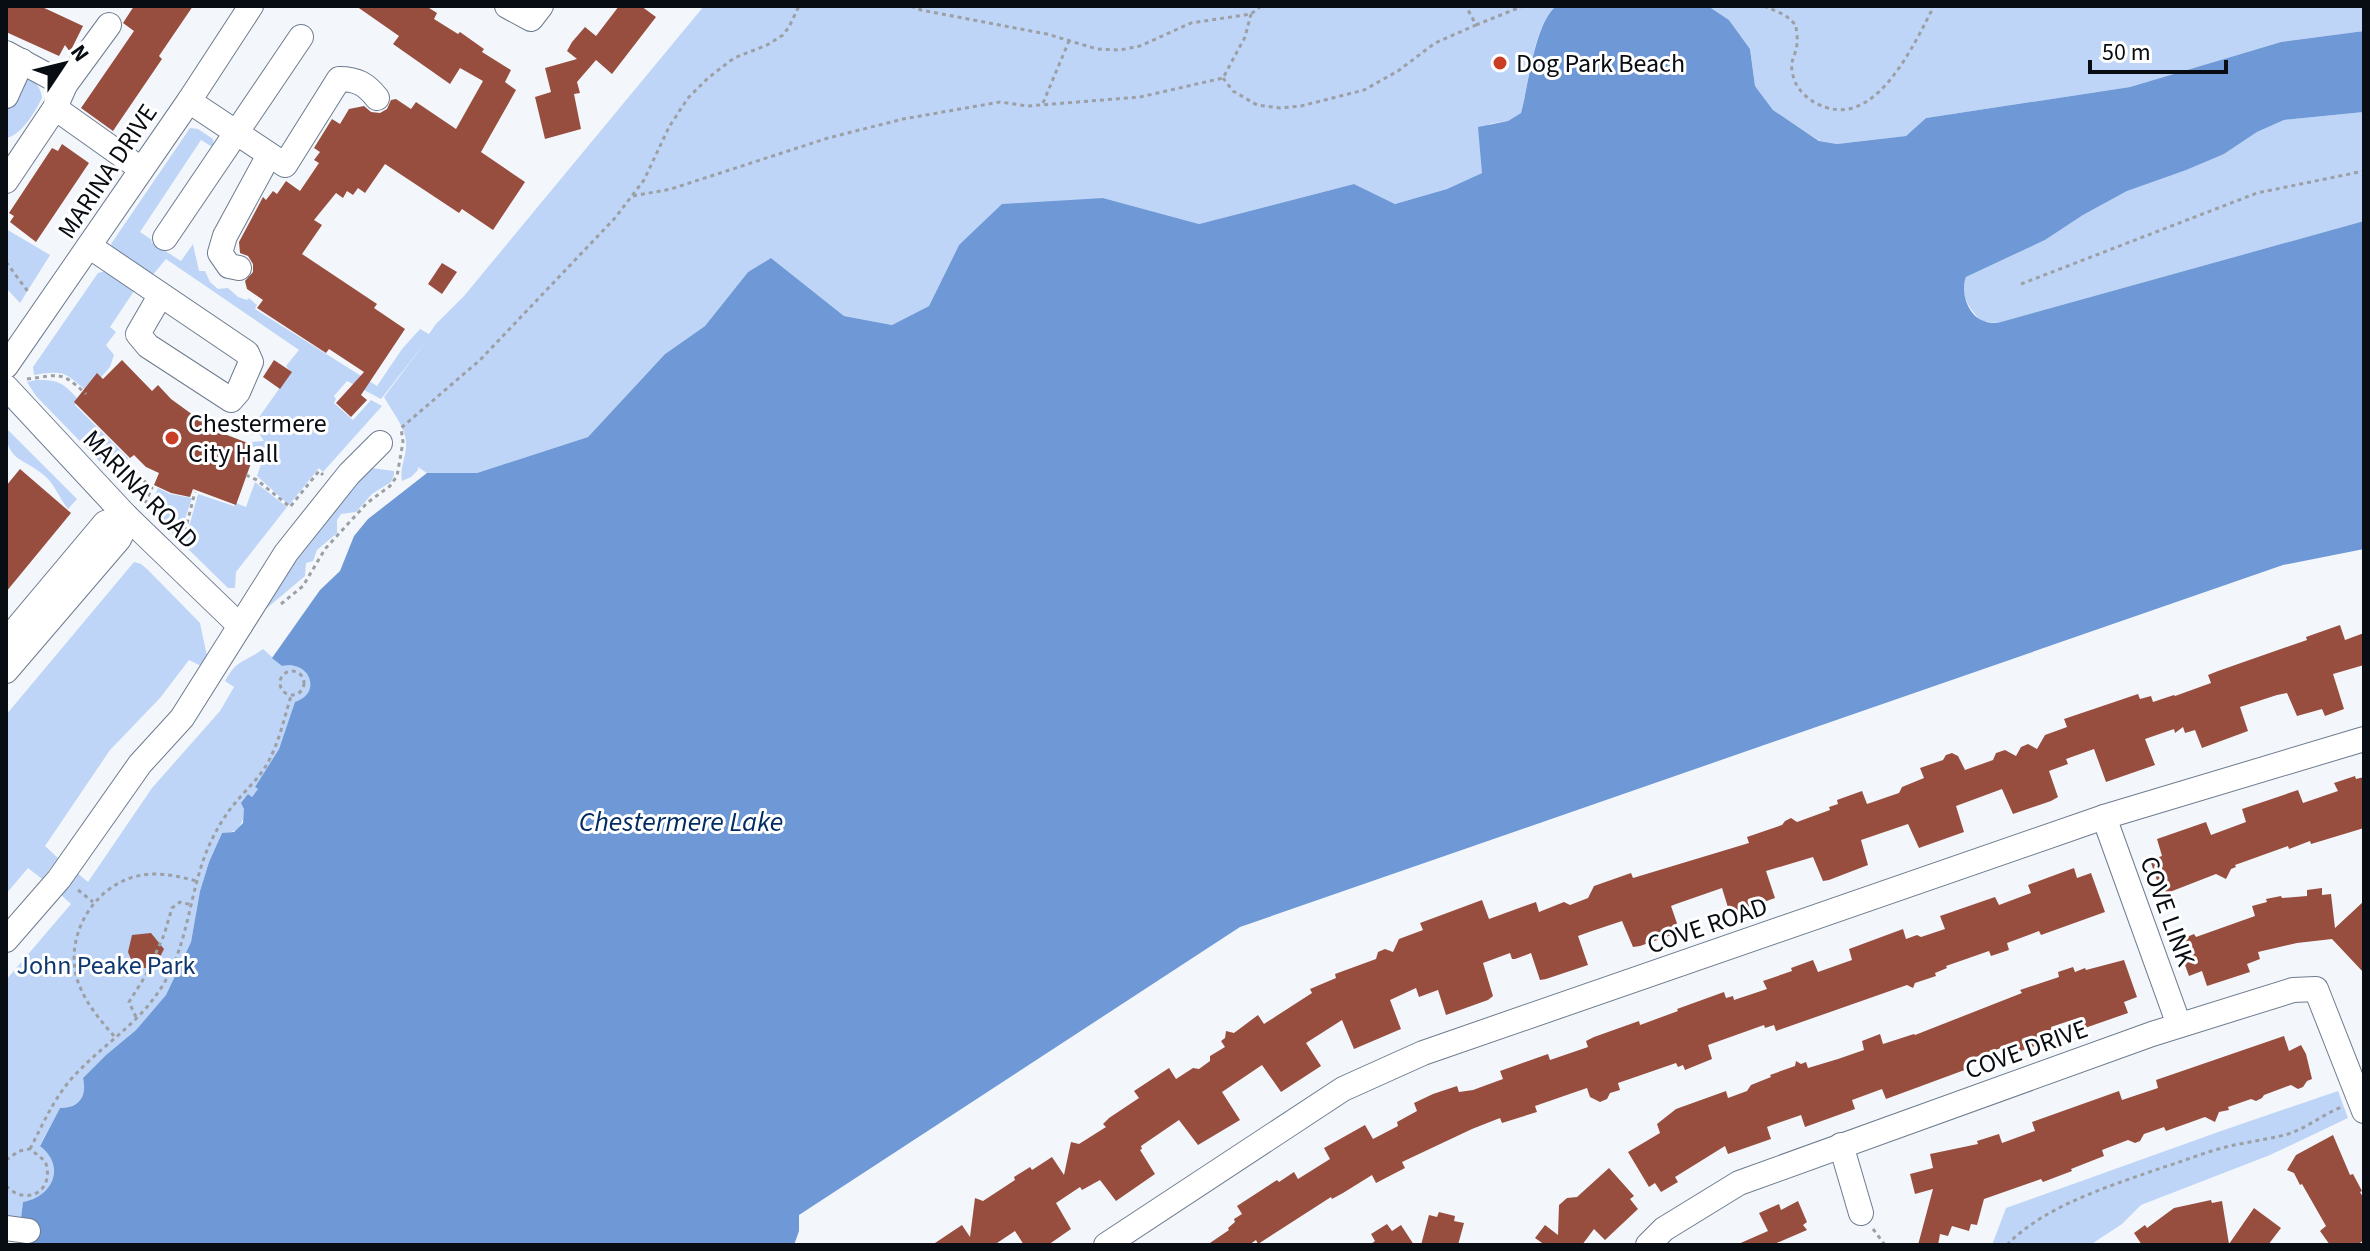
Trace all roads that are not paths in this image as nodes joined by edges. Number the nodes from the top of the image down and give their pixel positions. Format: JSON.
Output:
{"nodes":[{"id":1,"x":251,"y":6,"type":"edge"},
{"id":2,"x":507,"y":6,"type":"edge"},
{"id":3,"x":541,"y":6,"type":"edge"},
{"id":4,"x":109,"y":25,"type":"dead end"},
{"id":5,"x":301,"y":37,"type":"dead end"},
{"id":6,"x":14,"y":57,"type":"edge"},
{"id":7,"x":65,"y":85,"type":"junction"},
{"id":8,"x":6,"y":96,"type":"edge"},
{"id":9,"x":377,"y":98,"type":"dead end"},
{"id":10,"x":189,"y":101,"type":"junction"},
{"id":11,"x":55,"y":108,"type":"junction"},
{"id":12,"x":237,"y":133,"type":"junction"},
{"id":13,"x":15,"y":150,"type":"edge"},
{"id":14,"x":269,"y":155,"type":"junction"},
{"id":15,"x":141,"y":169,"type":"junction"},
{"id":16,"x":6,"y":181,"type":"edge"},
{"id":17,"x":165,"y":238,"type":"dead end"},
{"id":18,"x":89,"y":246,"type":"junction"},
{"id":19,"x":239,"y":268,"type":"dead end"},
{"id":20,"x":160,"y":296,"type":"junction"},
{"id":21,"x":12,"y":378,"type":"edge"},
{"id":22,"x":380,"y":443,"type":"dead end"},
{"id":23,"x":135,"y":512,"type":"junction"},
{"id":24,"x":240,"y":626,"type":"junction"},
{"id":25,"x":6,"y":641,"type":"edge"},
{"id":26,"x":6,"y":671,"type":"edge"},
{"id":27,"x":2364,"y":739,"type":"edge"},
{"id":28,"x":2104,"y":817,"type":"junction"},
{"id":29,"x":6,"y":940,"type":"edge"},
{"id":30,"x":2179,"y":1025,"type":"junction"},
{"id":31,"x":2355,"y":1108,"type":"edge"},
{"id":32,"x":1841,"y":1145,"type":"junction"},
{"id":33,"x":1861,"y":1213,"type":"dead end"},
{"id":34,"x":1106,"y":1245,"type":"edge"},
{"id":35,"x":1648,"y":1245,"type":"edge"}],
"edges":[{"from":1,"to":10,"type":"street","name":"MARINA DRIVE"},
{"from":2,"to":3,"type":"street"},
{"from":4,"to":7,"type":"street"},
{"from":5,"to":12,"type":"street"},
{"from":6,"to":7,"type":"street"},
{"from":6,"to":8,"type":"street"},
{"from":7,"to":11,"type":"street"},
{"from":9,"to":14,"type":"street"},
{"from":10,"to":12,"type":"street"},
{"from":10,"to":15,"type":"street","name":"MARINA DRIVE"},
{"from":11,"to":13,"type":"street"},
{"from":11,"to":15,"type":"street"},
{"from":12,"to":14,"type":"street"},
{"from":12,"to":17,"type":"street"},
{"from":13,"to":16,"type":"street"},
{"from":14,"to":19,"type":"street"},
{"from":15,"to":18,"type":"street","name":"MARINA DRIVE"},
{"from":18,"to":20,"type":"street"},
{"from":18,"to":21,"type":"street","name":"MARINA DRIVE"},
{"from":20,"to":20,"type":"street"},
{"from":21,"to":23,"type":"street","name":"MARINA ROAD"},
{"from":22,"to":24,"type":"street"},
{"from":23,"to":24,"type":"street","name":"MARINA ROAD"},
{"from":23,"to":25,"type":"street"},
{"from":23,"to":26,"type":"street"},
{"from":24,"to":29,"type":"street"},
{"from":27,"to":28,"type":"street","name":"COVE ROAD"},
{"from":28,"to":30,"type":"street","name":"COVE LINK"},
{"from":28,"to":34,"type":"street","name":"COVE ROAD"},
{"from":30,"to":31,"type":"street","name":"COVE DRIVE"},
{"from":30,"to":32,"type":"street","name":"COVE DRIVE"},
{"from":32,"to":33,"type":"street"},
{"from":32,"to":35,"type":"street","name":"COVE DRIVE"}]}
